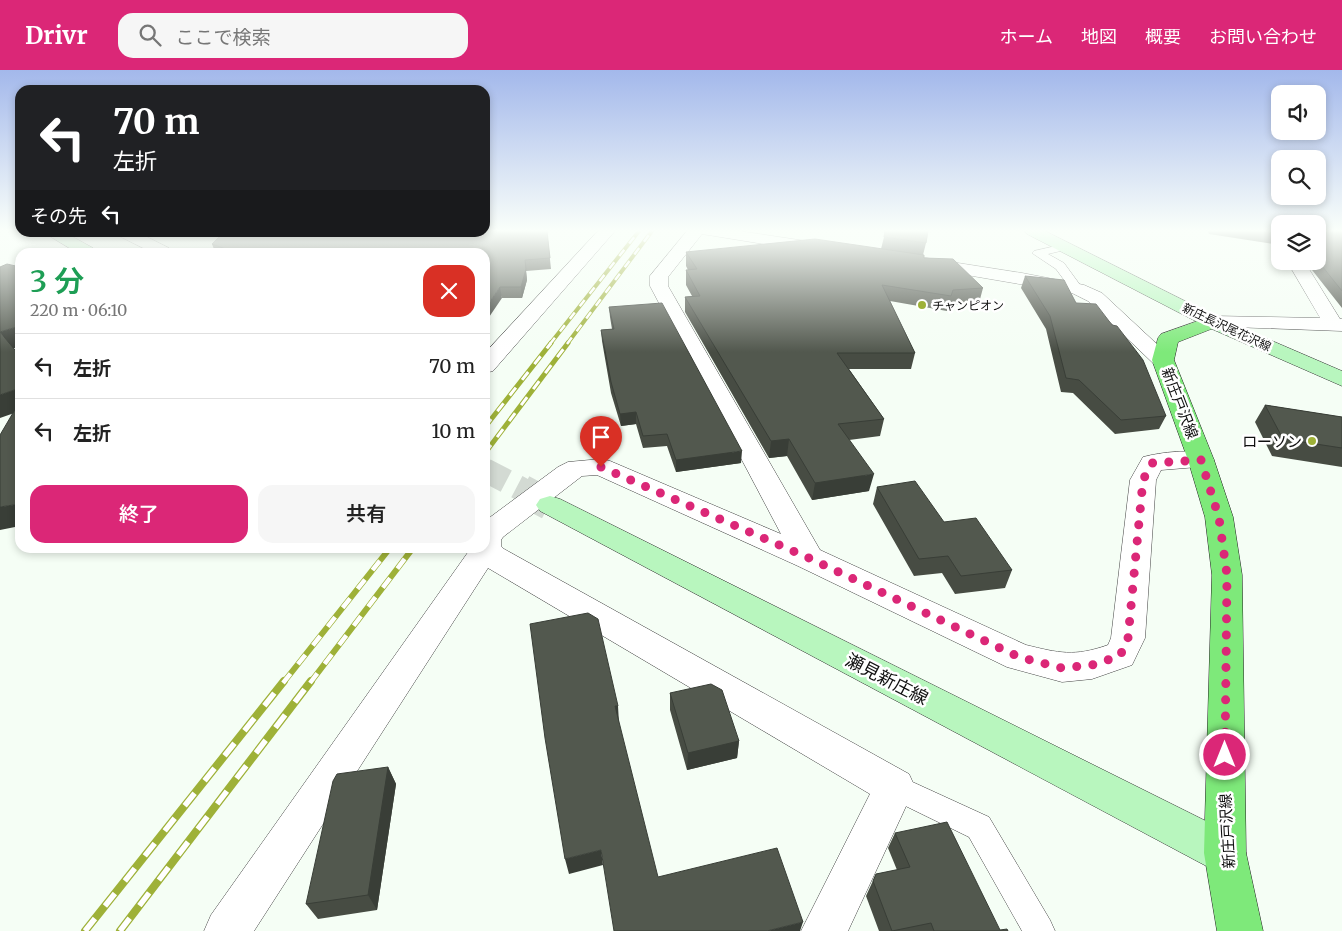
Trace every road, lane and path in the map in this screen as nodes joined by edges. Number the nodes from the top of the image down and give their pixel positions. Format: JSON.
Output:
{"nodes":[{"id":1,"x":571,"y":271,"type":"edge"},
{"id":2,"x":663,"y":271,"type":"edge"},
{"id":3,"x":976,"y":271,"type":"edge"},
{"id":4,"x":1064,"y":271,"type":"edge"},
{"id":5,"x":1112,"y":271,"type":"edge"},
{"id":6,"x":1302,"y":271,"type":"edge"},
{"id":7,"x":1077,"y":289,"type":"junction"},
{"id":8,"x":1212,"y":322,"type":"junction"},
{"id":9,"x":1337,"y":325,"type":"edge"},
{"id":10,"x":490,"y":360,"type":"edge"},
{"id":11,"x":1163,"y":360,"type":"junction"},
{"id":12,"x":1342,"y":379,"type":"edge"},
{"id":13,"x":1201,"y":460,"type":"junction"},
{"id":14,"x":550,"y":505,"type":"tunnel mouth"},
{"id":15,"x":490,"y":533,"type":"edge"},
{"id":16,"x":483,"y":553,"type":"edge"},
{"id":17,"x":490,"y":553,"type":"edge"},
{"id":18,"x":809,"y":558,"type":"junction"},
{"id":19,"x":895,"y":787,"type":"junction"},
{"id":20,"x":1225,"y":853,"type":"junction"},
{"id":21,"x":227,"y":931,"type":"edge"},
{"id":22,"x":824,"y":931,"type":"edge"},
{"id":23,"x":1039,"y":931,"type":"edge"},
{"id":24,"x":1240,"y":931,"type":"edge"}],
"edges":[{"from":1,"to":10,"type":"street"},
{"from":2,"to":18,"type":"street"},
{"from":3,"to":7,"type":"street"},
{"from":4,"to":7,"type":"lane"},
{"from":5,"to":8,"type":"main road","name":"新庄長沢尾花沢線"},
{"from":6,"to":9,"type":"street"},
{"from":7,"to":11,"type":"street"},
{"from":8,"to":9,"type":"street"},
{"from":8,"to":11,"type":"main road","name":"新庄戸沢線"},
{"from":8,"to":12,"type":"main road","name":"新庄長沢尾花沢線"},
{"from":11,"to":13,"type":"main road","name":"新庄戸沢線"},
{"from":13,"to":18,"type":"street"},
{"from":13,"to":20,"type":"main road","name":"新庄戸沢線"},
{"from":14,"to":20,"type":"main road","name":"瀬見新庄線"},
{"from":15,"to":18,"type":"street"},
{"from":16,"to":21,"type":"street"},
{"from":17,"to":19,"type":"street"},
{"from":19,"to":22,"type":"street"},
{"from":19,"to":23,"type":"lane"},
{"from":20,"to":24,"type":"main road","name":"新庄戸沢線"}]}
